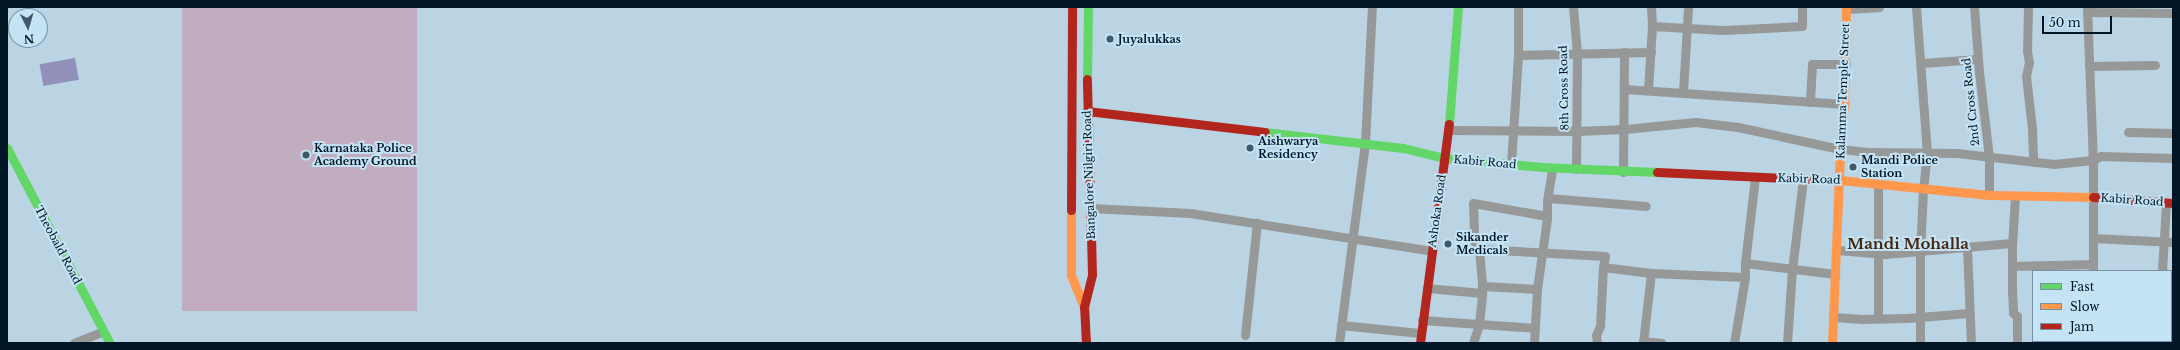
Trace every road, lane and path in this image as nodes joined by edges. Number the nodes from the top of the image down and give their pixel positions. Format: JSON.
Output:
{"nodes":[{"id":1,"x":1072,"y":7,"type":"edge"},
{"id":2,"x":1088,"y":7,"type":"edge"},
{"id":3,"x":1372,"y":7,"type":"edge"},
{"id":4,"x":1458,"y":7,"type":"edge"},
{"id":5,"x":1518,"y":7,"type":"edge"},
{"id":6,"x":1573,"y":7,"type":"edge"},
{"id":7,"x":1651,"y":7,"type":"edge"},
{"id":8,"x":1688,"y":7,"type":"edge"},
{"id":9,"x":1802,"y":7,"type":"edge"},
{"id":10,"x":1880,"y":7,"type":"edge"},
{"id":11,"x":1916,"y":7,"type":"edge"},
{"id":12,"x":1974,"y":7,"type":"edge"},
{"id":13,"x":2028,"y":7,"type":"edge"},
{"id":14,"x":1846,"y":8,"type":"edge"},
{"id":15,"x":2088,"y":10,"type":"edge"},
{"id":16,"x":2131,"y":10,"type":"edge"},
{"id":17,"x":2173,"y":13,"type":"edge"},
{"id":18,"x":1652,"y":26,"type":"junction"},
{"id":19,"x":1687,"y":29,"type":"junction"},
{"id":20,"x":1624,"y":52,"type":"junction"},
{"id":21,"x":1651,"y":52,"type":"junction"},
{"id":22,"x":1577,"y":54,"type":"junction"},
{"id":23,"x":1518,"y":55,"type":"junction"},
{"id":24,"x":1978,"y":59,"type":"junction"},
{"id":25,"x":1922,"y":63,"type":"junction"},
{"id":26,"x":1846,"y":64,"type":"junction"},
{"id":27,"x":2155,"y":65,"type":"dead end"},
{"id":28,"x":2089,"y":66,"type":"junction"},
{"id":29,"x":1624,"y":89,"type":"junction"},
{"id":30,"x":1648,"y":90,"type":"junction"},
{"id":31,"x":1683,"y":92,"type":"junction"},
{"id":32,"x":1810,"y":102,"type":"junction"},
{"id":33,"x":1844,"y":104,"type":"junction"},
{"id":34,"x":1087,"y":111,"type":"junction"},
{"id":35,"x":1625,"y":129,"type":"junction"},
{"id":36,"x":1449,"y":130,"type":"junction"},
{"id":37,"x":1514,"y":131,"type":"junction"},
{"id":38,"x":1577,"y":131,"type":"junction"},
{"id":39,"x":2128,"y":132,"type":"dead end"},
{"id":40,"x":2173,"y":133,"type":"edge"},
{"id":41,"x":1365,"y":143,"type":"junction"},
{"id":42,"x":7,"y":148,"type":"edge"},
{"id":43,"x":1840,"y":149,"type":"junction"},
{"id":44,"x":1927,"y":152,"type":"junction"},
{"id":45,"x":1988,"y":157,"type":"junction"},
{"id":46,"x":1444,"y":158,"type":"junction"},
{"id":47,"x":2173,"y":158,"type":"edge"},
{"id":48,"x":2093,"y":160,"type":"junction"},
{"id":49,"x":2033,"y":162,"type":"junction"},
{"id":50,"x":1511,"y":164,"type":"junction"},
{"id":51,"x":1552,"y":168,"type":"junction"},
{"id":52,"x":1576,"y":169,"type":"junction"},
{"id":53,"x":1623,"y":172,"type":"junction"},
{"id":54,"x":1755,"y":177,"type":"junction"},
{"id":55,"x":1804,"y":179,"type":"junction"},
{"id":56,"x":1840,"y":180,"type":"junction"},
{"id":57,"x":1878,"y":184,"type":"junction"},
{"id":58,"x":1923,"y":188,"type":"junction"},
{"id":59,"x":1989,"y":195,"type":"junction"},
{"id":60,"x":2015,"y":196,"type":"junction"},
{"id":61,"x":2092,"y":197,"type":"junction"},
{"id":62,"x":1548,"y":198,"type":"junction"},
{"id":63,"x":2170,"y":203,"type":"edge"},
{"id":64,"x":1646,"y":206,"type":"dead end"},
{"id":65,"x":1091,"y":208,"type":"junction"},
{"id":66,"x":1547,"y":216,"type":"junction"},
{"id":67,"x":1257,"y":223,"type":"junction"},
{"id":68,"x":1354,"y":238,"type":"junction"},
{"id":69,"x":2093,"y":238,"type":"junction"},
{"id":70,"x":2173,"y":242,"type":"edge"},
{"id":71,"x":2012,"y":243,"type":"junction"},
{"id":72,"x":2163,"y":243,"type":"junction"},
{"id":73,"x":1967,"y":248,"type":"junction"},
{"id":74,"x":1480,"y":249,"type":"junction"},
{"id":75,"x":1836,"y":250,"type":"junction"},
{"id":76,"x":1432,"y":251,"type":"junction"},
{"id":77,"x":1542,"y":252,"type":"junction"},
{"id":78,"x":1920,"y":252,"type":"junction"},
{"id":79,"x":1878,"y":253,"type":"junction"},
{"id":80,"x":1745,"y":263,"type":"junction"},
{"id":81,"x":2012,"y":266,"type":"junction"},
{"id":82,"x":1603,"y":267,"type":"junction"},
{"id":83,"x":2093,"y":268,"type":"edge"},
{"id":84,"x":1792,"y":270,"type":"junction"},
{"id":85,"x":2162,"y":270,"type":"edge"},
{"id":86,"x":1651,"y":273,"type":"junction"},
{"id":87,"x":1835,"y":274,"type":"junction"},
{"id":88,"x":1745,"y":277,"type":"junction"},
{"id":89,"x":1427,"y":288,"type":"junction"},
{"id":90,"x":1482,"y":290,"type":"junction"},
{"id":91,"x":1537,"y":290,"type":"junction"},
{"id":92,"x":1084,"y":308,"type":"junction"},
{"id":93,"x":1969,"y":313,"type":"junction"},
{"id":94,"x":1920,"y":316,"type":"junction"},
{"id":95,"x":1834,"y":317,"type":"junction"},
{"id":96,"x":1878,"y":318,"type":"junction"},
{"id":97,"x":1422,"y":320,"type":"junction"},
{"id":98,"x":1479,"y":324,"type":"junction"},
{"id":99,"x":1341,"y":325,"type":"junction"},
{"id":100,"x":1535,"y":328,"type":"junction"},
{"id":101,"x":103,"y":331,"type":"junction"},
{"id":102,"x":1420,"y":333,"type":"junction"},
{"id":103,"x":1245,"y":334,"type":"dead end"},
{"id":104,"x":1643,"y":342,"type":"edge"},
{"id":105,"x":74,"y":343,"type":"edge"},
{"id":106,"x":110,"y":343,"type":"edge"},
{"id":107,"x":1086,"y":343,"type":"edge"},
{"id":108,"x":1339,"y":343,"type":"edge"},
{"id":109,"x":1420,"y":343,"type":"edge"},
{"id":110,"x":1474,"y":343,"type":"edge"},
{"id":111,"x":1534,"y":343,"type":"edge"},
{"id":112,"x":1596,"y":343,"type":"edge"},
{"id":113,"x":1662,"y":343,"type":"edge"},
{"id":114,"x":1734,"y":343,"type":"edge"},
{"id":115,"x":1787,"y":343,"type":"edge"},
{"id":116,"x":1832,"y":343,"type":"edge"},
{"id":117,"x":1920,"y":343,"type":"edge"},
{"id":118,"x":1971,"y":343,"type":"edge"},
{"id":119,"x":2018,"y":343,"type":"edge"}],
"edges":[{"from":1,"to":92,"type":"street"},
{"from":2,"to":34,"type":"street","name":"Bangalore Nilgiri Road"},
{"from":3,"to":41,"type":"street"},
{"from":4,"to":36,"type":"street","name":"Ashoka Road"},
{"from":5,"to":23,"type":"street"},
{"from":6,"to":22,"type":"street","name":"8th Cross Road"},
{"from":7,"to":18,"type":"street"},
{"from":8,"to":19,"type":"street"},
{"from":9,"to":19,"type":"street"},
{"from":10,"to":14,"type":"street"},
{"from":11,"to":25,"type":"street"},
{"from":12,"to":24,"type":"street","name":"2nd Cross Road"},
{"from":13,"to":49,"type":"street"},
{"from":14,"to":26,"type":"street","name":"Kalamma Temple Street"},
{"from":15,"to":16,"type":"street"},
{"from":15,"to":28,"type":"street"},
{"from":16,"to":17,"type":"street"},
{"from":18,"to":19,"type":"street"},
{"from":18,"to":21,"type":"street"},
{"from":19,"to":31,"type":"street"},
{"from":20,"to":21,"type":"street"},
{"from":20,"to":22,"type":"street"},
{"from":20,"to":29,"type":"street"},
{"from":21,"to":30,"type":"street"},
{"from":22,"to":23,"type":"street"},
{"from":22,"to":38,"type":"street","name":"8th Cross Road"},
{"from":23,"to":37,"type":"street"},
{"from":24,"to":25,"type":"street"},
{"from":24,"to":45,"type":"street","name":"2nd Cross Road"},
{"from":25,"to":44,"type":"street"},
{"from":26,"to":32,"type":"street"},
{"from":26,"to":33,"type":"street","name":"Kalamma Temple Street"},
{"from":27,"to":28,"type":"street"},
{"from":28,"to":48,"type":"street"},
{"from":29,"to":30,"type":"street"},
{"from":29,"to":35,"type":"street"},
{"from":30,"to":31,"type":"street"},
{"from":31,"to":32,"type":"street"},
{"from":32,"to":33,"type":"street"},
{"from":33,"to":43,"type":"street","name":"Kalamma Temple Street"},
{"from":34,"to":41,"type":"street","name":"Kabir Road"},
{"from":34,"to":65,"type":"street","name":"Bangalore Nilgiri Road"},
{"from":35,"to":38,"type":"street"},
{"from":35,"to":43,"type":"street"},
{"from":35,"to":53,"type":"street"},
{"from":36,"to":37,"type":"street"},
{"from":36,"to":46,"type":"street","name":"Ashoka Road"},
{"from":37,"to":38,"type":"street"},
{"from":37,"to":50,"type":"street"},
{"from":38,"to":52,"type":"street","name":"8th Cross Road"},
{"from":39,"to":40,"type":"street"},
{"from":41,"to":46,"type":"street","name":"Kabir Road"},
{"from":41,"to":68,"type":"street"},
{"from":42,"to":101,"type":"street","name":"Theobald Road"},
{"from":43,"to":44,"type":"street"},
{"from":43,"to":56,"type":"street","name":"Kalamma Temple Street"},
{"from":44,"to":45,"type":"street"},
{"from":44,"to":58,"type":"street"},
{"from":45,"to":49,"type":"street"},
{"from":45,"to":59,"type":"street","name":"2nd Cross Road"},
{"from":46,"to":50,"type":"street","name":"Kabir Road"},
{"from":46,"to":76,"type":"street","name":"Ashoka Road"},
{"from":47,"to":48,"type":"street"},
{"from":48,"to":49,"type":"street"},
{"from":48,"to":61,"type":"street"},
{"from":50,"to":51,"type":"street","name":"Kabir Road"},
{"from":51,"to":52,"type":"street","name":"Kabir Road"},
{"from":51,"to":62,"type":"street"},
{"from":52,"to":53,"type":"street","name":"Kabir Road"},
{"from":53,"to":54,"type":"street","name":"Kabir Road"},
{"from":54,"to":55,"type":"street","name":"Kabir Road"},
{"from":54,"to":80,"type":"street"},
{"from":55,"to":56,"type":"street","name":"Kabir Road"},
{"from":55,"to":84,"type":"street"},
{"from":56,"to":57,"type":"street","name":"Kabir Road"},
{"from":56,"to":75,"type":"street","name":"Kalamma Temple Street"},
{"from":57,"to":58,"type":"street","name":"Kabir Road"},
{"from":57,"to":79,"type":"street"},
{"from":58,"to":59,"type":"street","name":"Kabir Road"},
{"from":58,"to":78,"type":"street"},
{"from":59,"to":60,"type":"street","name":"Kabir Road"},
{"from":60,"to":61,"type":"street","name":"Kabir Road"},
{"from":60,"to":71,"type":"street"},
{"from":61,"to":63,"type":"street","name":"Kabir Road"},
{"from":61,"to":69,"type":"street"},
{"from":62,"to":64,"type":"street"},
{"from":62,"to":66,"type":"street"},
{"from":63,"to":72,"type":"street"},
{"from":65,"to":67,"type":"street"},
{"from":65,"to":92,"type":"street","name":"Bangalore Nilgiri Road"},
{"from":66,"to":74,"type":"street"},
{"from":66,"to":77,"type":"street"},
{"from":67,"to":68,"type":"street"},
{"from":67,"to":103,"type":"street"},
{"from":68,"to":76,"type":"street"},
{"from":68,"to":99,"type":"street"},
{"from":69,"to":72,"type":"street"},
{"from":69,"to":83,"type":"street"},
{"from":70,"to":72,"type":"street"},
{"from":71,"to":73,"type":"street"},
{"from":71,"to":81,"type":"street"},
{"from":72,"to":85,"type":"street"},
{"from":73,"to":78,"type":"street"},
{"from":73,"to":93,"type":"street"},
{"from":74,"to":77,"type":"street"},
{"from":74,"to":90,"type":"street"},
{"from":75,"to":79,"type":"street"},
{"from":75,"to":87,"type":"street","name":"Kalamma Temple Street"},
{"from":76,"to":89,"type":"street","name":"Ashoka Road"},
{"from":77,"to":82,"type":"street"},
{"from":77,"to":91,"type":"street"},
{"from":78,"to":79,"type":"street"},
{"from":78,"to":94,"type":"street"},
{"from":79,"to":96,"type":"street"},
{"from":80,"to":84,"type":"street"},
{"from":80,"to":88,"type":"street"},
{"from":81,"to":83,"type":"street"},
{"from":81,"to":119,"type":"street"},
{"from":82,"to":86,"type":"street"},
{"from":82,"to":112,"type":"street"},
{"from":84,"to":87,"type":"street"},
{"from":84,"to":115,"type":"street"},
{"from":86,"to":88,"type":"street"},
{"from":86,"to":104,"type":"street"},
{"from":87,"to":95,"type":"street","name":"Kalamma Temple Street"},
{"from":88,"to":114,"type":"street"},
{"from":89,"to":90,"type":"street"},
{"from":89,"to":97,"type":"street","name":"Ashoka Road"},
{"from":90,"to":91,"type":"street"},
{"from":90,"to":98,"type":"street"},
{"from":91,"to":100,"type":"street"},
{"from":92,"to":107,"type":"street","name":"Bangalore Nilgiri Road"},
{"from":93,"to":94,"type":"street"},
{"from":93,"to":118,"type":"street"},
{"from":94,"to":96,"type":"street"},
{"from":94,"to":117,"type":"street"},
{"from":95,"to":96,"type":"street"},
{"from":95,"to":116,"type":"street","name":"Kalamma Temple Street"},
{"from":97,"to":98,"type":"street"},
{"from":97,"to":102,"type":"street","name":"Ashoka Road"},
{"from":98,"to":100,"type":"street"},
{"from":98,"to":110,"type":"street"},
{"from":99,"to":102,"type":"street"},
{"from":99,"to":108,"type":"street"},
{"from":100,"to":111,"type":"street"},
{"from":101,"to":105,"type":"street"},
{"from":101,"to":106,"type":"street","name":"Theobald Road"},
{"from":102,"to":109,"type":"street","name":"Ashoka Road"},
{"from":104,"to":113,"type":"street"}]}
